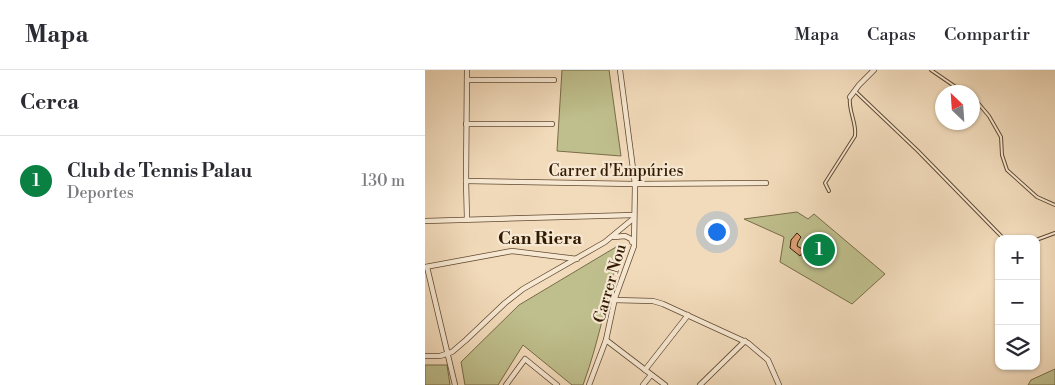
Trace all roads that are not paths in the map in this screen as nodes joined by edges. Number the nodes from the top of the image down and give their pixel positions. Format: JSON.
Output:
{"nodes":[{"id":1,"x":467,"y":70,"type":"edge"},
{"id":2,"x":620,"y":70,"type":"edge"},
{"id":3,"x":874,"y":70,"type":"edge"},
{"id":4,"x":931,"y":70,"type":"edge"},
{"id":5,"x":467,"y":80,"type":"junction"},
{"id":6,"x":554,"y":80,"type":"dead end"},
{"id":7,"x":953,"y":85,"type":"edge"},
{"id":8,"x":855,"y":91,"type":"junction"},
{"id":9,"x":850,"y":97,"type":"joint"},
{"id":10,"x":980,"y":105,"type":"edge"},
{"id":11,"x":466,"y":124,"type":"junction"},
{"id":12,"x":552,"y":124,"type":"dead end"},
{"id":13,"x":466,"y":180,"type":"junction"},
{"id":14,"x":766,"y":183,"type":"dead end"},
{"id":15,"x":635,"y":184,"type":"junction"},
{"id":16,"x":829,"y":191,"type":"dead end"},
{"id":17,"x":1055,"y":205,"type":"edge"},
{"id":18,"x":634,"y":217,"type":"junction"},
{"id":19,"x":467,"y":220,"type":"junction"},
{"id":20,"x":425,"y":221,"type":"edge"},
{"id":21,"x":1055,"y":233,"type":"edge"},
{"id":22,"x":1000,"y":235,"type":"edge"},
{"id":23,"x":614,"y":237,"type":"junction"},
{"id":24,"x":1040,"y":239,"type":"edge"},
{"id":25,"x":634,"y":246,"type":"junction"},
{"id":26,"x":578,"y":259,"type":"junction"},
{"id":27,"x":426,"y":267,"type":"edge"},
{"id":28,"x":614,"y":300,"type":"junction"},
{"id":29,"x":688,"y":315,"type":"junction"},
{"id":30,"x":606,"y":340,"type":"junction"},
{"id":31,"x":745,"y":341,"type":"junction"},
{"id":32,"x":448,"y":353,"type":"junction"},
{"id":33,"x":425,"y":356,"type":"edge"},
{"id":34,"x":645,"y":370,"type":"junction"},
{"id":35,"x":651,"y":375,"type":"junction"},
{"id":36,"x":455,"y":385,"type":"edge"},
{"id":37,"x":506,"y":385,"type":"edge"},
{"id":38,"x":557,"y":385,"type":"edge"},
{"id":39,"x":589,"y":385,"type":"edge"},
{"id":40,"x":643,"y":385,"type":"edge"},
{"id":41,"x":665,"y":385,"type":"edge"},
{"id":42,"x":700,"y":385,"type":"edge"},
{"id":43,"x":779,"y":385,"type":"edge"}],
"edges":[{"from":1,"to":5,"type":"street"},
{"from":2,"to":15,"type":"street","name":"Carrer Nou"},
{"from":3,"to":8,"type":"street"},
{"from":4,"to":7,"type":"lane"},
{"from":5,"to":6,"type":"street"},
{"from":5,"to":11,"type":"street"},
{"from":8,"to":9,"type":"street"},
{"from":8,"to":22,"type":"lane"},
{"from":9,"to":16,"type":"lane"},
{"from":10,"to":17,"type":"lane"},
{"from":11,"to":12,"type":"street"},
{"from":11,"to":13,"type":"street"},
{"from":13,"to":15,"type":"street","name":"Carrer d'Empúries"},
{"from":13,"to":19,"type":"street"},
{"from":14,"to":15,"type":"street","name":"Carrer d'Empúries"},
{"from":15,"to":18,"type":"street","name":"Carrer Nou"},
{"from":18,"to":19,"type":"street"},
{"from":18,"to":23,"type":"street"},
{"from":18,"to":25,"type":"street","name":"Carrer Nou"},
{"from":19,"to":20,"type":"street"},
{"from":21,"to":24,"type":"lane"},
{"from":23,"to":25,"type":"street"},
{"from":23,"to":26,"type":"street"},
{"from":25,"to":28,"type":"street","name":"Carrer Nou"},
{"from":26,"to":27,"type":"street"},
{"from":26,"to":32,"type":"street"},
{"from":27,"to":32,"type":"street"},
{"from":28,"to":29,"type":"street"},
{"from":28,"to":30,"type":"street","name":"Carrer Nou"},
{"from":29,"to":31,"type":"street"},
{"from":29,"to":34,"type":"street"},
{"from":30,"to":34,"type":"street"},
{"from":30,"to":39,"type":"street","name":"Carrer Nou"},
{"from":31,"to":42,"type":"street"},
{"from":31,"to":43,"type":"street"},
{"from":32,"to":33,"type":"street"},
{"from":32,"to":36,"type":"street"},
{"from":34,"to":35,"type":"street"},
{"from":35,"to":40,"type":"street"},
{"from":35,"to":41,"type":"street"},
{"from":37,"to":38,"type":"street"}]}
